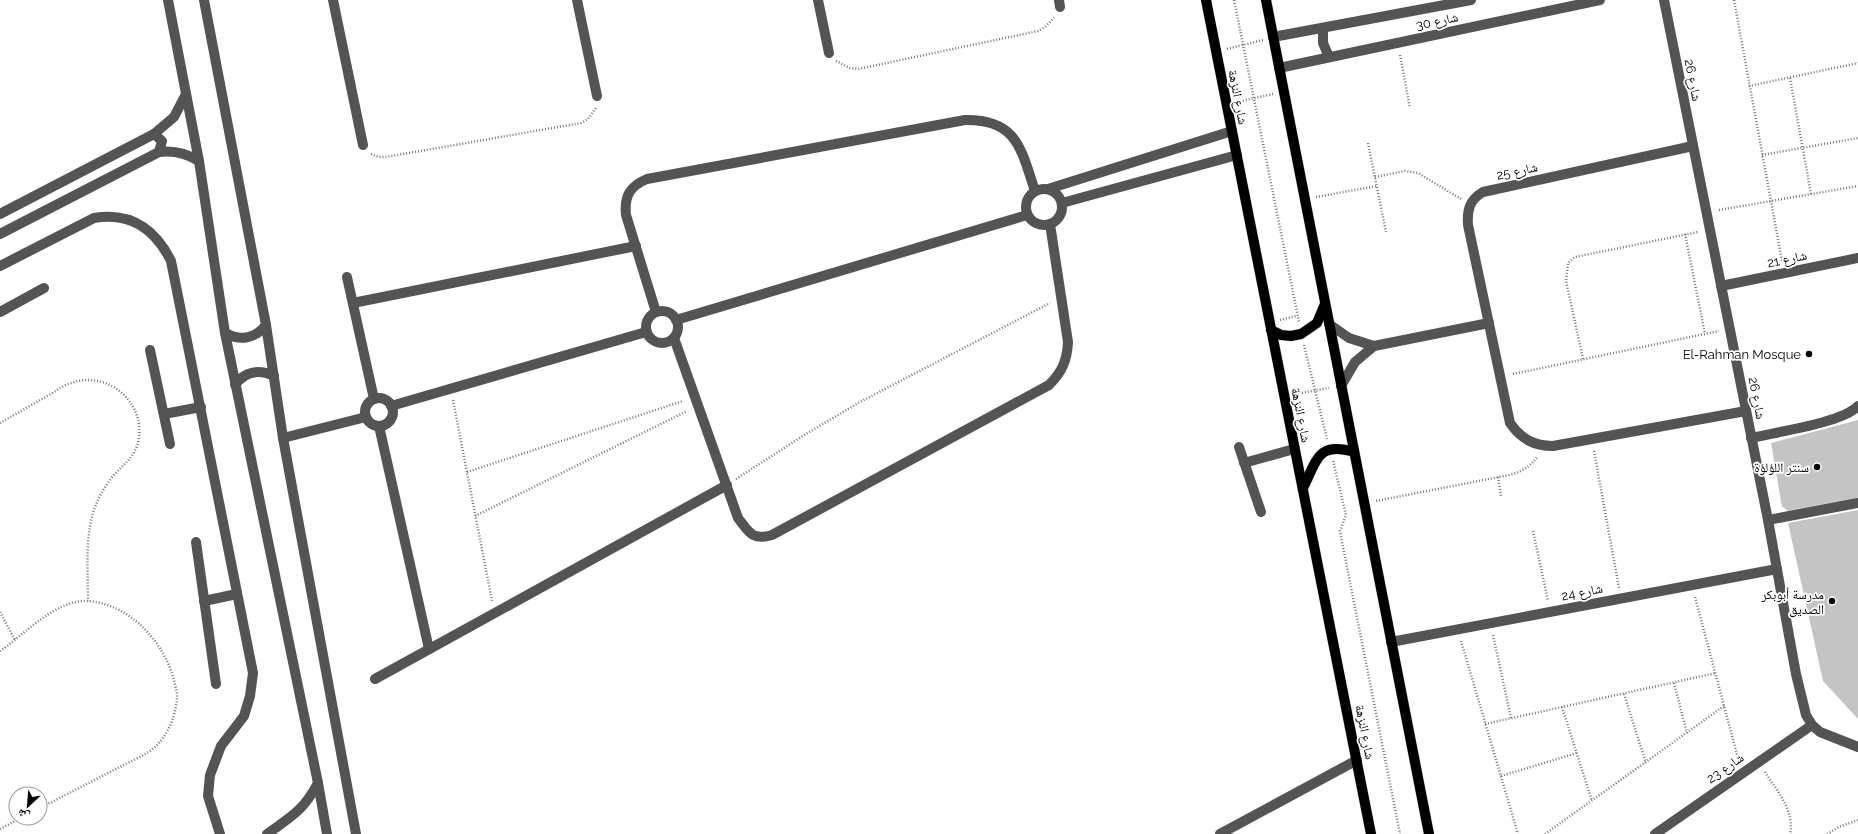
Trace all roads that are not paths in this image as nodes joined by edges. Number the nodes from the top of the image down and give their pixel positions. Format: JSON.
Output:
{"nodes":[{"id":1,"x":168,"y":0,"type":"edge"},
{"id":2,"x":204,"y":0,"type":"edge"},
{"id":3,"x":333,"y":0,"type":"edge"},
{"id":4,"x":577,"y":0,"type":"edge"},
{"id":5,"x":818,"y":0,"type":"edge"},
{"id":6,"x":1206,"y":0,"type":"edge"},
{"id":7,"x":1266,"y":0,"type":"edge"},
{"id":8,"x":1471,"y":0,"type":"edge"},
{"id":9,"x":1600,"y":0,"type":"edge"},
{"id":10,"x":1664,"y":0,"type":"edge"},
{"id":11,"x":1323,"y":28,"type":"junction"},
{"id":12,"x":1273,"y":37,"type":"junction"},
{"id":13,"x":829,"y":53,"type":"road end"},
{"id":14,"x":1329,"y":57,"type":"junction"},
{"id":15,"x":1279,"y":68,"type":"junction"},
{"id":16,"x":186,"y":94,"type":"junction"},
{"id":17,"x":597,"y":96,"type":"road end"},
{"id":18,"x":1232,"y":131,"type":"junction"},
{"id":19,"x":154,"y":134,"type":"junction"},
{"id":20,"x":363,"y":145,"type":"road end"},
{"id":21,"x":1693,"y":146,"type":"junction"},
{"id":22,"x":159,"y":152,"type":"junction"},
{"id":23,"x":1237,"y":155,"type":"junction"},
{"id":24,"x":199,"y":161,"type":"junction"},
{"id":25,"x":1048,"y":189,"type":"junction"},
{"id":26,"x":1035,"y":191,"type":"junction"},
{"id":27,"x":1062,"y":203,"type":"junction"},
{"id":28,"x":0,"y":214,"type":"edge"},
{"id":29,"x":1027,"y":215,"type":"junction"},
{"id":30,"x":1050,"y":224,"type":"junction"},
{"id":31,"x":0,"y":234,"type":"edge"},
{"id":32,"x":636,"y":246,"type":"junction"},
{"id":33,"x":1858,"y":258,"type":"edge"},
{"id":34,"x":0,"y":266,"type":"edge"},
{"id":35,"x":347,"y":277,"type":"dead end"},
{"id":36,"x":1721,"y":286,"type":"junction"},
{"id":37,"x":44,"y":288,"type":"dead end"},
{"id":38,"x":352,"y":303,"type":"junction"},
{"id":39,"x":1325,"y":304,"type":"junction"},
{"id":40,"x":0,"y":312,"type":"edge"},
{"id":41,"x":656,"y":312,"type":"junction"},
{"id":42,"x":676,"y":320,"type":"junction"},
{"id":43,"x":1488,"y":323,"type":"junction"},
{"id":44,"x":1329,"y":324,"type":"junction"},
{"id":45,"x":266,"y":325,"type":"junction"},
{"id":46,"x":1271,"y":326,"type":"junction"},
{"id":47,"x":646,"y":332,"type":"junction"},
{"id":48,"x":224,"y":333,"type":"junction"},
{"id":49,"x":674,"y":338,"type":"junction"},
{"id":50,"x":1374,"y":346,"type":"junction"},
{"id":51,"x":150,"y":350,"type":"dead end"},
{"id":52,"x":274,"y":376,"type":"junction"},
{"id":53,"x":235,"y":385,"type":"junction"},
{"id":54,"x":1341,"y":386,"type":"junction"},
{"id":55,"x":374,"y":399,"type":"junction"},
{"id":56,"x":391,"y":406,"type":"junction"},
{"id":57,"x":1858,"y":406,"type":"edge"},
{"id":58,"x":201,"y":407,"type":"junction"},
{"id":59,"x":1746,"y":411,"type":"junction"},
{"id":60,"x":164,"y":414,"type":"junction"},
{"id":61,"x":366,"y":417,"type":"junction"},
{"id":62,"x":378,"y":426,"type":"junction"},
{"id":63,"x":283,"y":438,"type":"junction"},
{"id":64,"x":1751,"y":438,"type":"junction"},
{"id":65,"x":170,"y":444,"type":"dead end"},
{"id":66,"x":1239,"y":447,"type":"dead end"},
{"id":67,"x":1294,"y":449,"type":"junction"},
{"id":68,"x":1354,"y":452,"type":"junction"},
{"id":69,"x":1244,"y":463,"type":"junction"},
{"id":70,"x":727,"y":485,"type":"junction"},
{"id":71,"x":1303,"y":488,"type":"junction"},
{"id":72,"x":1858,"y":503,"type":"edge"},
{"id":73,"x":1261,"y":512,"type":"dead end"},
{"id":74,"x":1768,"y":520,"type":"junction"},
{"id":75,"x":196,"y":542,"type":"dead end"},
{"id":76,"x":1777,"y":569,"type":"junction"},
{"id":77,"x":237,"y":594,"type":"junction"},
{"id":78,"x":204,"y":601,"type":"junction"},
{"id":79,"x":1391,"y":642,"type":"junction"},
{"id":80,"x":429,"y":649,"type":"junction"},
{"id":81,"x":375,"y":679,"type":"dead end"},
{"id":82,"x":216,"y":684,"type":"dead end"},
{"id":83,"x":1812,"y":725,"type":"junction"},
{"id":84,"x":1858,"y":747,"type":"edge"},
{"id":85,"x":1357,"y":760,"type":"junction"},
{"id":86,"x":318,"y":783,"type":"junction"},
{"id":87,"x":220,"y":834,"type":"edge"},
{"id":88,"x":267,"y":834,"type":"edge"},
{"id":89,"x":327,"y":834,"type":"edge"},
{"id":90,"x":356,"y":834,"type":"edge"},
{"id":91,"x":1220,"y":834,"type":"edge"},
{"id":92,"x":1371,"y":834,"type":"edge"},
{"id":93,"x":1429,"y":834,"type":"edge"},
{"id":94,"x":1655,"y":834,"type":"edge"}],
"edges":[{"from":1,"to":16,"type":"street"},
{"from":2,"to":45,"type":"street"},
{"from":3,"to":20,"type":"street"},
{"from":4,"to":17,"type":"street"},
{"from":5,"to":13,"type":"street"},
{"from":6,"to":18,"type":"main road","name":"شارع النزهة"},
{"from":7,"to":12,"type":"main road"},
{"from":8,"to":11,"type":"street","name":"شارع 30"},
{"from":9,"to":14,"type":"street","name":"شارع 30"},
{"from":10,"to":21,"type":"street","name":"شارع 26"},
{"from":11,"to":12,"type":"street","name":"شارع 30"},
{"from":11,"to":14,"type":"street"},
{"from":12,"to":15,"type":"main road"},
{"from":14,"to":15,"type":"street","name":"شارع 30"},
{"from":15,"to":39,"type":"main road"},
{"from":16,"to":19,"type":"street"},
{"from":16,"to":24,"type":"street"},
{"from":18,"to":23,"type":"main road","name":"شارع النزهة"},
{"from":18,"to":25,"type":"street"},
{"from":19,"to":22,"type":"street"},
{"from":19,"to":28,"type":"street"},
{"from":21,"to":36,"type":"street","name":"شارع 26"},
{"from":21,"to":43,"type":"street","name":"شارع 25"},
{"from":22,"to":24,"type":"street"},
{"from":22,"to":31,"type":"street"},
{"from":23,"to":27,"type":"street"},
{"from":23,"to":46,"type":"main road","name":"شارع النزهة"},
{"from":24,"to":48,"type":"street"},
{"from":25,"to":26,"type":"street"},
{"from":25,"to":27,"type":"street"},
{"from":26,"to":29,"type":"street"},
{"from":26,"to":32,"type":"street"},
{"from":27,"to":30,"type":"street"},
{"from":29,"to":30,"type":"street"},
{"from":29,"to":42,"type":"street"},
{"from":30,"to":70,"type":"street"},
{"from":32,"to":38,"type":"street"},
{"from":32,"to":41,"type":"street"},
{"from":33,"to":36,"type":"street","name":"شارع 21"},
{"from":34,"to":58,"type":"street"},
{"from":35,"to":38,"type":"street"},
{"from":36,"to":59,"type":"street","name":"شارع 26"},
{"from":37,"to":40,"type":"street"},
{"from":38,"to":55,"type":"street"},
{"from":39,"to":44,"type":"main road"},
{"from":39,"to":46,"type":"main road"},
{"from":41,"to":42,"type":"street"},
{"from":41,"to":47,"type":"street"},
{"from":42,"to":49,"type":"street"},
{"from":43,"to":50,"type":"street"},
{"from":43,"to":59,"type":"street"},
{"from":44,"to":50,"type":"street"},
{"from":44,"to":54,"type":"main road"},
{"from":45,"to":48,"type":"street"},
{"from":45,"to":52,"type":"street"},
{"from":46,"to":67,"type":"main road","name":"شارع النزهة"},
{"from":47,"to":49,"type":"street"},
{"from":47,"to":56,"type":"street"},
{"from":48,"to":53,"type":"street"},
{"from":49,"to":70,"type":"street"},
{"from":50,"to":54,"type":"street"},
{"from":51,"to":60,"type":"street"},
{"from":52,"to":53,"type":"street"},
{"from":52,"to":63,"type":"street"},
{"from":53,"to":86,"type":"street"},
{"from":54,"to":68,"type":"main road"},
{"from":55,"to":56,"type":"street"},
{"from":55,"to":61,"type":"street"},
{"from":56,"to":62,"type":"street"},
{"from":57,"to":64,"type":"street"},
{"from":58,"to":60,"type":"street"},
{"from":58,"to":77,"type":"street"},
{"from":59,"to":64,"type":"street","name":"شارع 26"},
{"from":60,"to":65,"type":"street"},
{"from":61,"to":62,"type":"street"},
{"from":61,"to":63,"type":"street"},
{"from":62,"to":80,"type":"street"},
{"from":63,"to":90,"type":"street"},
{"from":64,"to":74,"type":"street","name":"شارع 26"},
{"from":66,"to":69,"type":"street"},
{"from":67,"to":69,"type":"street"},
{"from":67,"to":71,"type":"main road","name":"شارع النزهة"},
{"from":68,"to":71,"type":"main road"},
{"from":68,"to":79,"type":"main road"},
{"from":69,"to":73,"type":"street"},
{"from":70,"to":80,"type":"street"},
{"from":71,"to":85,"type":"main road","name":"شارع النزهة"},
{"from":72,"to":74,"type":"street"},
{"from":74,"to":76,"type":"street","name":"شارع 26"},
{"from":75,"to":78,"type":"street"},
{"from":76,"to":79,"type":"street","name":"شارع 24"},
{"from":76,"to":83,"type":"street","name":"شارع 26"},
{"from":77,"to":78,"type":"street"},
{"from":77,"to":87,"type":"street"},
{"from":78,"to":82,"type":"street"},
{"from":79,"to":93,"type":"main road"},
{"from":80,"to":81,"type":"street"},
{"from":83,"to":84,"type":"street"},
{"from":83,"to":94,"type":"street","name":"شارع 23"},
{"from":85,"to":91,"type":"street"},
{"from":85,"to":92,"type":"main road","name":"شارع النزهة"},
{"from":86,"to":88,"type":"street"},
{"from":86,"to":89,"type":"street"}]}
